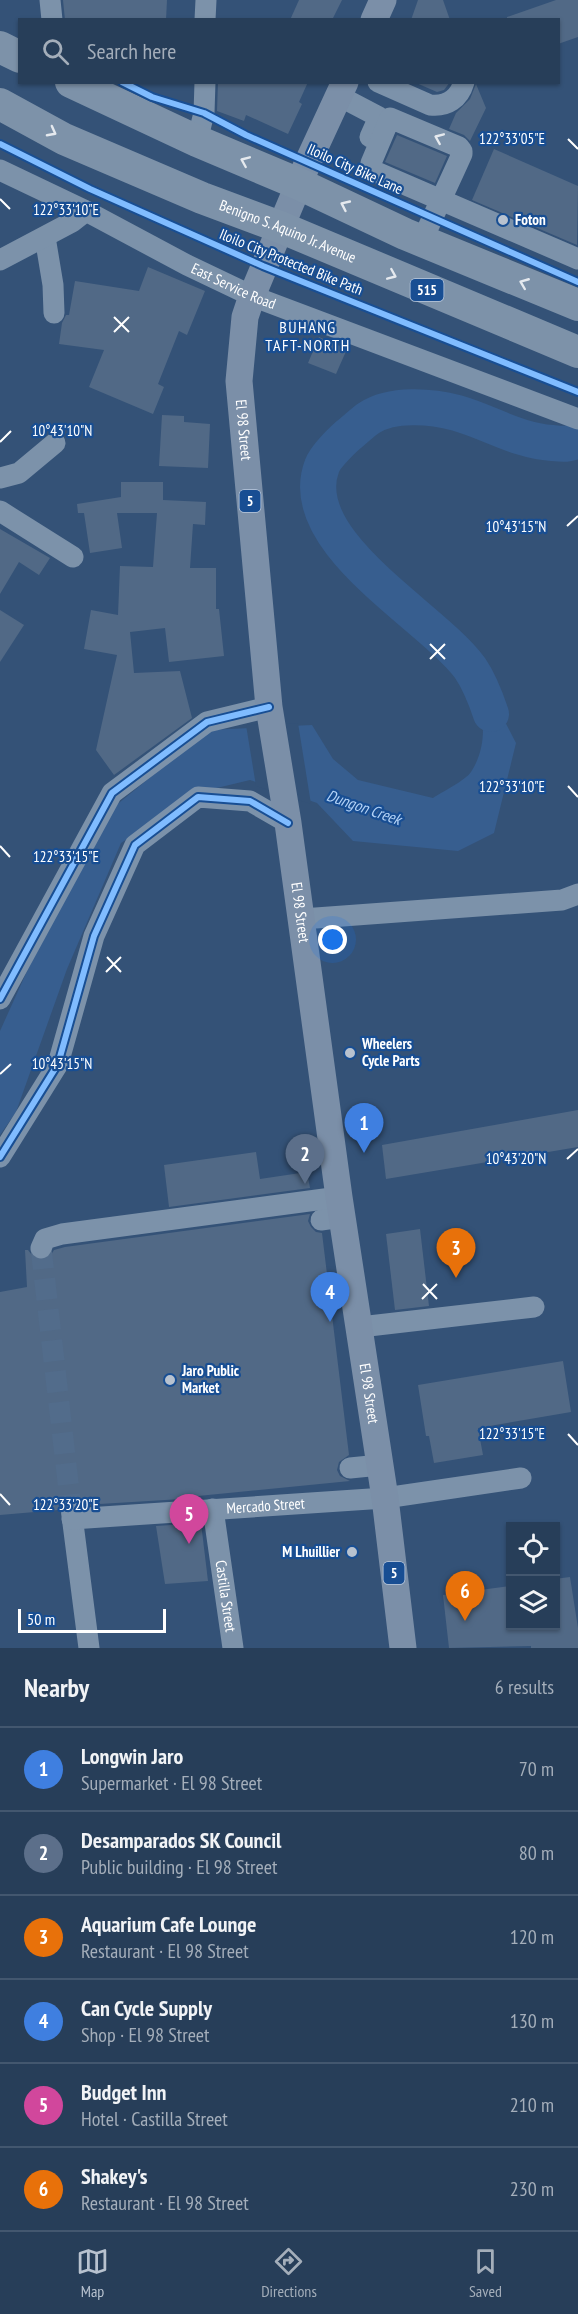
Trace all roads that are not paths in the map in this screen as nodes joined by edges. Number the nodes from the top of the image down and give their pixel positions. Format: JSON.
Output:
{"nodes":[{"id":1,"x":50,"y":0,"type":"edge"},
{"id":2,"x":206,"y":0,"type":"edge"},
{"id":3,"x":383,"y":0,"type":"edge"},
{"id":4,"x":52,"y":18,"type":"edge"},
{"id":5,"x":205,"y":18,"type":"edge"},
{"id":6,"x":375,"y":18,"type":"edge"},
{"id":7,"x":0,"y":47,"type":"edge"},
{"id":8,"x":18,"y":56,"type":"edge"},
{"id":9,"x":75,"y":84,"type":"edge"},
{"id":10,"x":205,"y":84,"type":"edge"},
{"id":11,"x":383,"y":84,"type":"edge"},
{"id":12,"x":464,"y":84,"type":"edge"},
{"id":13,"x":342,"y":89,"type":"edge"},
{"id":14,"x":0,"y":104,"type":"edge"},
{"id":15,"x":197,"y":141,"type":"junction"},
{"id":16,"x":372,"y":160,"type":"junction"},
{"id":17,"x":0,"y":170,"type":"edge"},
{"id":18,"x":299,"y":184,"type":"junction"},
{"id":19,"x":441,"y":199,"type":"junction"},
{"id":20,"x":86,"y":211,"type":"junction"},
{"id":21,"x":280,"y":227,"type":"junction"},
{"id":22,"x":45,"y":237,"type":"junction"},
{"id":23,"x":422,"y":241,"type":"junction"},
{"id":24,"x":578,"y":259,"type":"edge"},
{"id":25,"x":0,"y":260,"type":"edge"},
{"id":26,"x":252,"y":296,"type":"junction"},
{"id":27,"x":578,"y":305,"type":"edge"},
{"id":28,"x":54,"y":314,"type":"dead end"},
{"id":29,"x":576,"y":351,"type":"edge"},
{"id":30,"x":578,"y":418,"type":"edge"},
{"id":31,"x":55,"y":444,"type":"dead end"},
{"id":32,"x":0,"y":478,"type":"edge"},
{"id":33,"x":0,"y":511,"type":"edge"},
{"id":34,"x":73,"y":557,"type":"dead end"},
{"id":35,"x":268,"y":707,"type":"junction"},
{"id":36,"x":288,"y":823,"type":"junction"},
{"id":37,"x":578,"y":894,"type":"edge"},
{"id":38,"x":302,"y":919,"type":"junction"},
{"id":39,"x":0,"y":999,"type":"edge"},
{"id":40,"x":0,"y":1156,"type":"edge"},
{"id":41,"x":334,"y":1211,"type":"junction"},
{"id":42,"x":43,"y":1243,"type":"dead end"},
{"id":43,"x":534,"y":1307,"type":"dead end"},
{"id":44,"x":360,"y":1327,"type":"junction"},
{"id":45,"x":380,"y":1465,"type":"junction"},
{"id":46,"x":350,"y":1468,"type":"dead end"},
{"id":47,"x":521,"y":1478,"type":"dead end"},
{"id":48,"x":385,"y":1498,"type":"junction"},
{"id":49,"x":213,"y":1509,"type":"junction"},
{"id":50,"x":89,"y":1648,"type":"edge"},
{"id":51,"x":233,"y":1648,"type":"edge"},
{"id":52,"x":403,"y":1648,"type":"edge"}],
"edges":[{"from":1,"to":4,"type":"street"},
{"from":2,"to":5,"type":"street"},
{"from":3,"to":6,"type":"main road"},
{"from":7,"to":8,"type":"highway"},
{"from":9,"to":15,"type":"highway"},
{"from":10,"to":15,"type":"street"},
{"from":11,"to":12,"type":"street"},
{"from":13,"to":16,"type":"street"},
{"from":13,"to":18,"type":"main road","name":"El 98 Street"},
{"from":14,"to":21,"type":"highway","name":"Benigno S. Aquino Jr. Avenue","one_way":true},
{"from":18,"to":15,"type":"highway","one_way":true},
{"from":16,"to":19,"type":"street"},
{"from":19,"to":16,"type":"street","one_way":true},
{"from":17,"to":20,"type":"street","name":"East Service Road"},
{"from":18,"to":21,"type":"main road","name":"El 98 Street","number":"5"},
{"from":23,"to":18,"type":"highway","one_way":true},
{"from":19,"to":23,"type":"street"},
{"from":19,"to":24,"type":"street"},
{"from":20,"to":22,"type":"street"},
{"from":20,"to":26,"type":"street","name":"East Service Road"},
{"from":21,"to":26,"type":"main road","name":"El 98 Street","number":"5"},
{"from":21,"to":29,"type":"highway","name":"Benigno S. Aquino Jr. Avenue","number":"515","one_way":true},
{"from":22,"to":25,"type":"street"},
{"from":22,"to":28,"type":"street"},
{"from":27,"to":23,"type":"highway","one_way":true},
{"from":26,"to":30,"type":"street","name":"East Service Road"},
{"from":26,"to":35,"type":"main road","name":"El 98 Street","number":"5"},
{"from":31,"to":32,"type":"street"},
{"from":33,"to":34,"type":"street"},
{"from":35,"to":36,"type":"main road","name":"El 98 Street","number":"5"},
{"from":35,"to":39,"type":"street"},
{"from":36,"to":38,"type":"main road","name":"El 98 Street","number":"5"},
{"from":36,"to":40,"type":"street"},
{"from":37,"to":38,"type":"street"},
{"from":38,"to":41,"type":"main road","name":"El 98 Street","number":"5"},
{"from":41,"to":42,"type":"street"},
{"from":41,"to":44,"type":"main road","name":"El 98 Street","number":"5"},
{"from":43,"to":44,"type":"street"},
{"from":44,"to":45,"type":"main road","name":"El 98 Street","number":"5"},
{"from":45,"to":46,"type":"street"},
{"from":45,"to":48,"type":"main road","name":"El 98 Street","number":"5"},
{"from":47,"to":48,"type":"street","name":"Mercado Street"},
{"from":48,"to":49,"type":"street","name":"Mercado Street"},
{"from":48,"to":52,"type":"main road","name":"El 98 Street","number":"5"},
{"from":49,"to":50,"type":"street","name":"Mercado Street"},
{"from":49,"to":51,"type":"street","name":"Castilla Street"}]}
